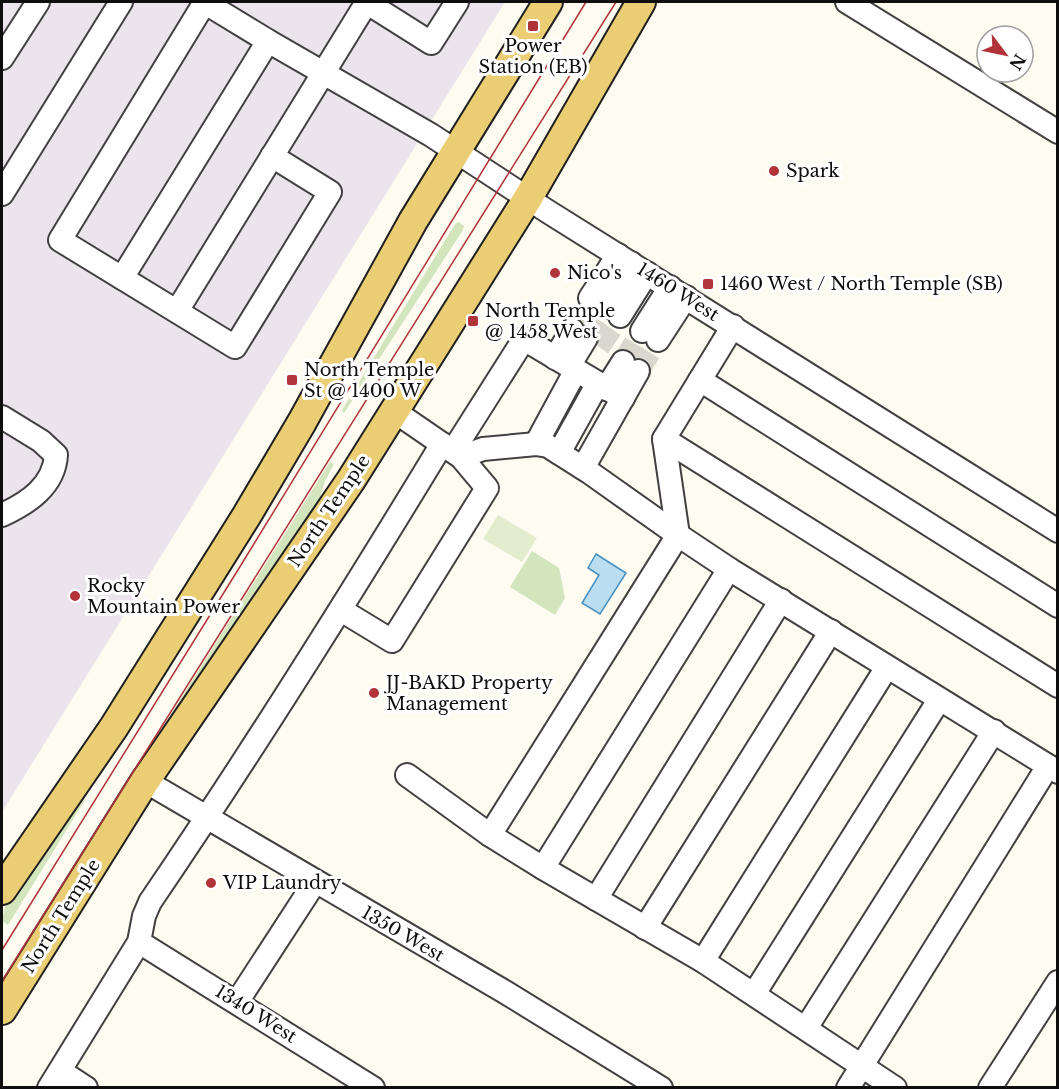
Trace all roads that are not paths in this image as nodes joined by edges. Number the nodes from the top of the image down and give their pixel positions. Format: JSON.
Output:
{"nodes":[{"id":1,"x":38,"y":2,"type":"edge"},
{"id":2,"x":121,"y":2,"type":"edge"},
{"id":3,"x":205,"y":2,"type":"edge"},
{"id":4,"x":367,"y":2,"type":"edge"},
{"id":5,"x":458,"y":2,"type":"edge"},
{"id":6,"x":548,"y":2,"type":"edge"},
{"id":7,"x":641,"y":2,"type":"edge"},
{"id":8,"x":847,"y":2,"type":"edge"},
{"id":9,"x":268,"y":41,"type":"junction"},
{"id":10,"x":2,"y":58,"type":"edge"},
{"id":11,"x":324,"y":73,"type":"junction"},
{"id":12,"x":1058,"y":132,"type":"edge"},
{"id":13,"x":455,"y":151,"type":"junction"},
{"id":14,"x":272,"y":156,"type":"junction"},
{"id":15,"x":2,"y":194,"type":"edge"},
{"id":16,"x":528,"y":198,"type":"junction"},
{"id":17,"x":632,"y":263,"type":"junction"},
{"id":18,"x":122,"y":278,"type":"junction"},
{"id":19,"x":678,"y":292,"type":"junction"},
{"id":20,"x":177,"y":311,"type":"junction"},
{"id":21,"x":733,"y":326,"type":"junction"},
{"id":22,"x":650,"y":335,"type":"tunnel mouth"},
{"id":23,"x":631,"y":366,"type":"tunnel mouth"},
{"id":24,"x":587,"y":377,"type":"junction"},
{"id":25,"x":700,"y":380,"type":"junction"},
{"id":26,"x":394,"y":411,"type":"junction"},
{"id":27,"x":2,"y":417,"type":"edge"},
{"id":28,"x":664,"y":439,"type":"junction"},
{"id":29,"x":536,"y":444,"type":"junction"},
{"id":30,"x":452,"y":451,"type":"junction"},
{"id":31,"x":559,"y":453,"type":"junction"},
{"id":32,"x":583,"y":468,"type":"junction"},
{"id":33,"x":2,"y":515,"type":"edge"},
{"id":34,"x":1058,"y":531,"type":"edge"},
{"id":35,"x":678,"y":535,"type":"junction"},
{"id":36,"x":729,"y":569,"type":"junction"},
{"id":37,"x":781,"y":600,"type":"junction"},
{"id":38,"x":1058,"y":606,"type":"edge"},
{"id":39,"x":341,"y":610,"type":"junction"},
{"id":40,"x":831,"y":631,"type":"junction"},
{"id":41,"x":887,"y":668,"type":"junction"},
{"id":42,"x":1058,"y":686,"type":"edge"},
{"id":43,"x":939,"y":700,"type":"junction"},
{"id":44,"x":994,"y":731,"type":"junction"},
{"id":45,"x":1053,"y":769,"type":"edge"},
{"id":46,"x":407,"y":775,"type":"dead end"},
{"id":47,"x":145,"y":781,"type":"junction"},
{"id":48,"x":207,"y":818,"type":"junction"},
{"id":49,"x":490,"y":835,"type":"junction"},
{"id":50,"x":543,"y":868,"type":"junction"},
{"id":51,"x":315,"y":882,"type":"junction"},
{"id":52,"x":2,"y":890,"type":"edge"},
{"id":53,"x":596,"y":900,"type":"junction"},
{"id":54,"x":645,"y":928,"type":"junction"},
{"id":55,"x":139,"y":942,"type":"junction"},
{"id":56,"x":703,"y":961,"type":"junction"},
{"id":57,"x":1058,"y":982,"type":"edge"},
{"id":58,"x":754,"y":994,"type":"junction"},
{"id":59,"x":237,"y":1002,"type":"junction"},
{"id":60,"x":2,"y":1010,"type":"edge"},
{"id":61,"x":806,"y":1028,"type":"junction"},
{"id":62,"x":862,"y":1064,"type":"junction"},
{"id":63,"x":55,"y":1079,"type":"edge"},
{"id":64,"x":86,"y":1088,"type":"edge"},
{"id":65,"x":373,"y":1088,"type":"edge"},
{"id":66,"x":661,"y":1088,"type":"edge"},
{"id":67,"x":848,"y":1088,"type":"edge"},
{"id":68,"x":895,"y":1088,"type":"edge"},
{"id":69,"x":990,"y":1088,"type":"edge"}],
"edges":[{"from":1,"to":10,"type":"street"},
{"from":2,"to":15,"type":"street"},
{"from":3,"to":9,"type":"street","name":"1460 West"},
{"from":3,"to":18,"type":"street"},
{"from":4,"to":5,"type":"street"},
{"from":4,"to":11,"type":"street"},
{"from":6,"to":13,"type":"main road"},
{"from":7,"to":16,"type":"main road","name":"North Temple"},
{"from":8,"to":12,"type":"street"},
{"from":9,"to":11,"type":"street","name":"1460 West"},
{"from":9,"to":18,"type":"street"},
{"from":11,"to":13,"type":"street","name":"1460 West"},
{"from":11,"to":14,"type":"street"},
{"from":13,"to":16,"type":"street","name":"1460 West"},
{"from":13,"to":52,"type":"main road"},
{"from":14,"to":20,"type":"street"},
{"from":14,"to":20,"type":"street"},
{"from":16,"to":17,"type":"street","name":"1460 West"},
{"from":16,"to":26,"type":"main road","name":"North Temple"},
{"from":17,"to":17,"type":"street"},
{"from":17,"to":19,"type":"street","name":"1460 West"},
{"from":18,"to":20,"type":"street"},
{"from":19,"to":21,"type":"street","name":"1460 West"},
{"from":19,"to":22,"type":"street"},
{"from":21,"to":25,"type":"street"},
{"from":21,"to":34,"type":"street","name":"1460 West"},
{"from":23,"to":24,"type":"street"},
{"from":24,"to":24,"type":"street"},
{"from":24,"to":29,"type":"street"},
{"from":24,"to":30,"type":"street"},
{"from":24,"to":31,"type":"street"},
{"from":24,"to":32,"type":"street"},
{"from":25,"to":28,"type":"street"},
{"from":25,"to":38,"type":"street"},
{"from":26,"to":30,"type":"street"},
{"from":26,"to":47,"type":"main road","name":"North Temple"},
{"from":27,"to":33,"type":"street"},
{"from":28,"to":35,"type":"street"},
{"from":28,"to":42,"type":"street"},
{"from":29,"to":30,"type":"street"},
{"from":29,"to":31,"type":"street"},
{"from":30,"to":39,"type":"street"},
{"from":30,"to":39,"type":"street"},
{"from":31,"to":32,"type":"street"},
{"from":32,"to":35,"type":"street"},
{"from":35,"to":36,"type":"street"},
{"from":35,"to":49,"type":"street"},
{"from":36,"to":37,"type":"street"},
{"from":36,"to":50,"type":"street"},
{"from":37,"to":40,"type":"street"},
{"from":37,"to":53,"type":"street"},
{"from":39,"to":48,"type":"street"},
{"from":40,"to":41,"type":"street"},
{"from":40,"to":54,"type":"street"},
{"from":41,"to":43,"type":"street"},
{"from":41,"to":56,"type":"street"},
{"from":43,"to":44,"type":"street"},
{"from":43,"to":58,"type":"street"},
{"from":44,"to":45,"type":"street"},
{"from":44,"to":61,"type":"street"},
{"from":45,"to":62,"type":"street"},
{"from":46,"to":49,"type":"street"},
{"from":47,"to":48,"type":"street","name":"1350 West"},
{"from":47,"to":60,"type":"main road","name":"North Temple"},
{"from":48,"to":51,"type":"street","name":"1350 West"},
{"from":48,"to":55,"type":"street"},
{"from":49,"to":50,"type":"street"},
{"from":50,"to":53,"type":"street"},
{"from":51,"to":59,"type":"street"},
{"from":51,"to":66,"type":"street","name":"1350 West"},
{"from":53,"to":54,"type":"street"},
{"from":54,"to":56,"type":"street"},
{"from":55,"to":59,"type":"street","name":"1340 West"},
{"from":55,"to":63,"type":"street"},
{"from":56,"to":58,"type":"street"},
{"from":57,"to":69,"type":"street"},
{"from":58,"to":61,"type":"street"},
{"from":59,"to":65,"type":"street","name":"1340 West"},
{"from":61,"to":62,"type":"street"},
{"from":62,"to":67,"type":"street"},
{"from":62,"to":68,"type":"street"},
{"from":63,"to":64,"type":"street"}]}
